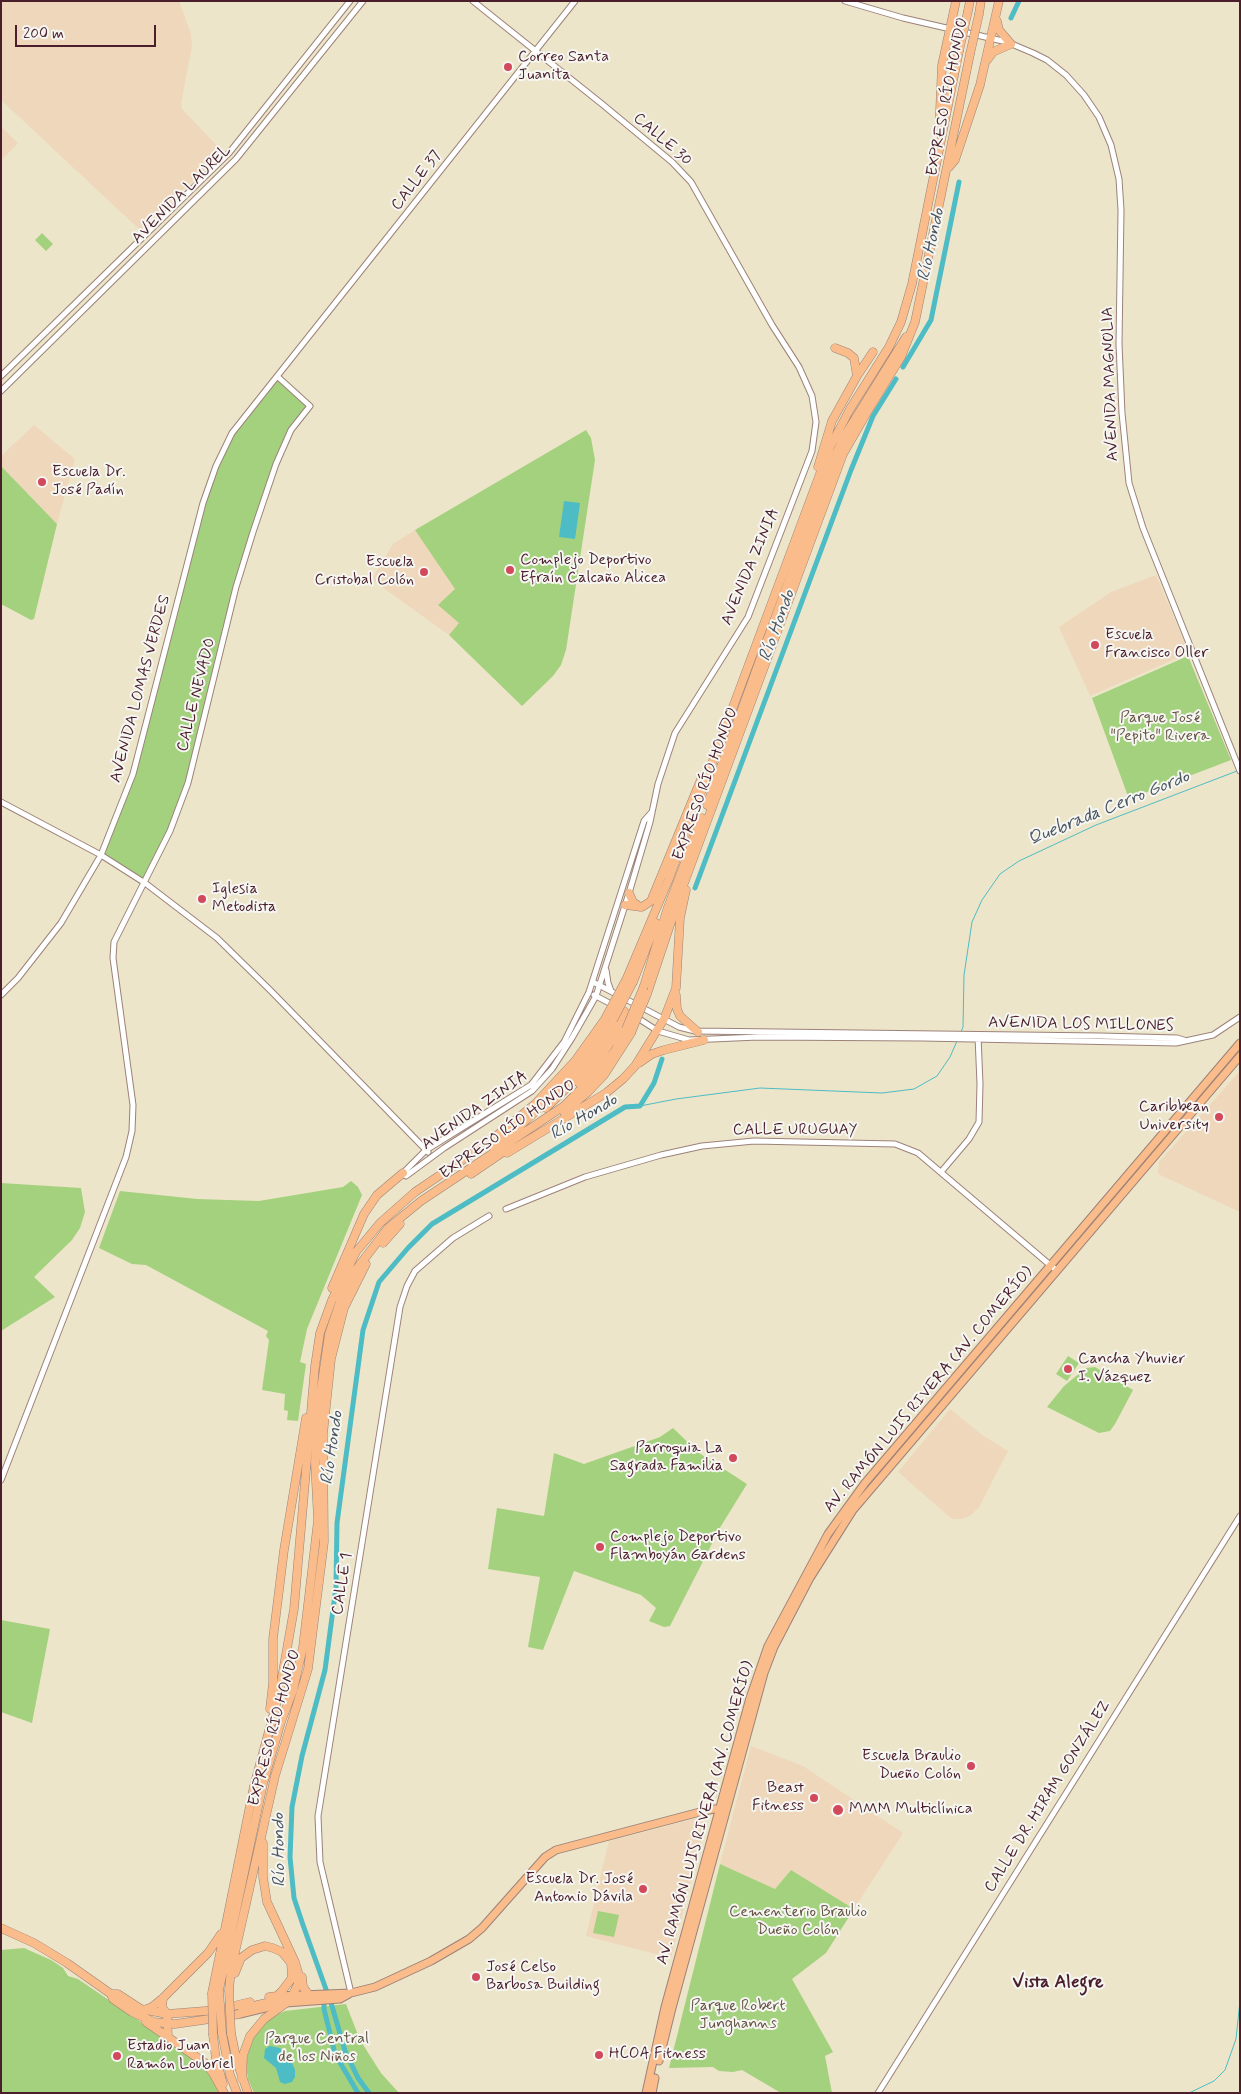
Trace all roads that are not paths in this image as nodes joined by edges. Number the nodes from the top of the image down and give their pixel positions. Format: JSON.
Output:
{"nodes":[{"id":1,"x":350,"y":1,"type":"edge"},
{"id":2,"x":363,"y":1,"type":"edge"},
{"id":3,"x":473,"y":1,"type":"edge"},
{"id":4,"x":575,"y":1,"type":"edge"},
{"id":5,"x":845,"y":1,"type":"edge"},
{"id":6,"x":956,"y":1,"type":"edge"},
{"id":7,"x":970,"y":1,"type":"edge"},
{"id":8,"x":981,"y":1,"type":"edge"},
{"id":9,"x":999,"y":1,"type":"edge"},
{"id":10,"x":997,"y":18,"type":"junction"},
{"id":11,"x":949,"y":29,"type":"junction"},
{"id":12,"x":991,"y":38,"type":"junction"},
{"id":13,"x":1010,"y":44,"type":"junction"},
{"id":14,"x":536,"y":51,"type":"junction"},
{"id":15,"x":986,"y":61,"type":"junction"},
{"id":16,"x":940,"y":144,"type":"junction"},
{"id":17,"x":947,"y":171,"type":"junction"},
{"id":18,"x":772,"y":325,"type":"joint"},
{"id":19,"x":834,"y":348,"type":"dead end"},
{"id":20,"x":873,"y":352,"type":"dead end"},
{"id":21,"x":895,"y":352,"type":"junction"},
{"id":22,"x":881,"y":374,"type":"junction"},
{"id":23,"x":1,"y":376,"type":"edge"},
{"id":24,"x":857,"y":376,"type":"junction"},
{"id":25,"x":278,"y":377,"type":"junction"},
{"id":26,"x":1,"y":391,"type":"edge"},
{"id":27,"x":816,"y":485,"type":"junction"},
{"id":28,"x":713,"y":762,"type":"junction"},
{"id":29,"x":1240,"y":771,"type":"edge"},
{"id":30,"x":716,"y":794,"type":"junction"},
{"id":31,"x":1,"y":802,"type":"edge"},
{"id":32,"x":651,"y":813,"type":"junction"},
{"id":33,"x":101,"y":855,"type":"junction"},
{"id":34,"x":145,"y":883,"type":"junction"},
{"id":35,"x":629,"y":894,"type":"junction"},
{"id":36,"x":622,"y":904,"type":"junction"},
{"id":37,"x":640,"y":907,"type":"junction"},
{"id":38,"x":607,"y":961,"type":"junction"},
{"id":39,"x":630,"y":981,"type":"junction"},
{"id":40,"x":593,"y":982,"type":"junction"},
{"id":41,"x":600,"y":985,"type":"junction"},
{"id":42,"x":676,"y":988,"type":"junction"},
{"id":43,"x":646,"y":990,"type":"junction"},
{"id":44,"x":611,"y":991,"type":"junction"},
{"id":45,"x":589,"y":992,"type":"junction"},
{"id":46,"x":1,"y":995,"type":"edge"},
{"id":47,"x":596,"y":996,"type":"junction"},
{"id":48,"x":606,"y":1001,"type":"junction"},
{"id":49,"x":588,"y":1009,"type":"junction"},
{"id":50,"x":627,"y":1012,"type":"junction"},
{"id":51,"x":1240,"y":1018,"type":"edge"},
{"id":52,"x":609,"y":1019,"type":"junction"},
{"id":53,"x":664,"y":1019,"type":"junction"},
{"id":54,"x":658,"y":1030,"type":"junction"},
{"id":55,"x":628,"y":1031,"type":"junction"},
{"id":56,"x":698,"y":1032,"type":"junction"},
{"id":57,"x":978,"y":1037,"type":"junction"},
{"id":58,"x":704,"y":1040,"type":"junction"},
{"id":59,"x":1240,"y":1043,"type":"edge"},
{"id":60,"x":1240,"y":1056,"type":"edge"},
{"id":61,"x":635,"y":1066,"type":"junction"},
{"id":62,"x":523,"y":1133,"type":"junction"},
{"id":63,"x":510,"y":1134,"type":"junction"},
{"id":64,"x":426,"y":1150,"type":"junction"},
{"id":65,"x":432,"y":1156,"type":"junction"},
{"id":66,"x":492,"y":1161,"type":"junction"},
{"id":67,"x":941,"y":1172,"type":"junction"},
{"id":68,"x":404,"y":1174,"type":"junction"},
{"id":69,"x":506,"y":1209,"type":"dead end"},
{"id":70,"x":489,"y":1216,"type":"dead end"},
{"id":71,"x":1053,"y":1268,"type":"junction"},
{"id":72,"x":320,"y":1333,"type":"junction"},
{"id":73,"x":311,"y":1397,"type":"junction"},
{"id":74,"x":1,"y":1480,"type":"edge"},
{"id":75,"x":1240,"y":1516,"type":"edge"},
{"id":76,"x":297,"y":1576,"type":"junction"},
{"id":77,"x":262,"y":1753,"type":"junction"},
{"id":78,"x":267,"y":1808,"type":"junction"},
{"id":79,"x":724,"y":1809,"type":"junction"},
{"id":80,"x":1,"y":1928,"type":"edge"},
{"id":81,"x":225,"y":1928,"type":"junction"},
{"id":82,"x":280,"y":1930,"type":"junction"},
{"id":83,"x":229,"y":1990,"type":"junction"},
{"id":84,"x":216,"y":1991,"type":"junction"},
{"id":85,"x":351,"y":1993,"type":"junction"},
{"id":86,"x":294,"y":1994,"type":"junction"},
{"id":87,"x":277,"y":1996,"type":"junction"},
{"id":88,"x":163,"y":1998,"type":"junction"},
{"id":89,"x":309,"y":1998,"type":"junction"},
{"id":90,"x":286,"y":2004,"type":"junction"},
{"id":91,"x":143,"y":2014,"type":"junction"},
{"id":92,"x":167,"y":2014,"type":"junction"},
{"id":93,"x":239,"y":2014,"type":"junction"},
{"id":94,"x":167,"y":2023,"type":"junction"},
{"id":95,"x":168,"y":2037,"type":"junction"},
{"id":96,"x":227,"y":2057,"type":"junction"},
{"id":97,"x":242,"y":2078,"type":"junction"},
{"id":98,"x":225,"y":2093,"type":"edge"},
{"id":99,"x":237,"y":2093,"type":"edge"},
{"id":100,"x":248,"y":2093,"type":"edge"},
{"id":101,"x":646,"y":2093,"type":"edge"},
{"id":102,"x":652,"y":2093,"type":"edge"},
{"id":103,"x":878,"y":2093,"type":"edge"}],
"edges":[{"from":1,"to":23,"type":"street","name":"AVENIDA LAUREL"},
{"from":2,"to":26,"type":"street","name":"AVENIDA LAUREL"},
{"from":3,"to":14,"type":"street","name":"CALLE 30"},
{"from":4,"to":14,"type":"street","name":"CALLE 37"},
{"from":5,"to":11,"type":"street","name":"AVENIDA MAGNOLIA"},
{"from":6,"to":11,"type":"highway"},
{"from":7,"to":16,"type":"highway","name":"EXPRESO RÍO HONDO","bridge":true},
{"from":8,"to":17,"type":"highway","name":"EXPRESO RÍO HONDO","bridge":true},
{"from":9,"to":10,"type":"highway"},
{"from":10,"to":12,"type":"highway"},
{"from":10,"to":13,"type":"highway"},
{"from":11,"to":12,"type":"street","name":"AVENIDA MAGNOLIA"},
{"from":11,"to":16,"type":"highway"},
{"from":12,"to":13,"type":"street","name":"AVENIDA MAGNOLIA"},
{"from":12,"to":15,"type":"highway"},
{"from":13,"to":15,"type":"highway"},
{"from":13,"to":29,"type":"street","name":"AVENIDA MAGNOLIA"},
{"from":14,"to":18,"type":"street","name":"CALLE 30"},
{"from":14,"to":25,"type":"street","name":"CALLE 37"},
{"from":15,"to":17,"type":"highway"},
{"from":16,"to":21,"type":"highway","name":"EXPRESO RÍO HONDO"},
{"from":17,"to":21,"type":"highway","name":"EXPRESO RÍO HONDO"},
{"from":18,"to":32,"type":"street","name":"AVENIDA ZINIA"},
{"from":19,"to":24,"type":"highway"},
{"from":20,"to":24,"type":"highway"},
{"from":21,"to":22,"type":"highway","name":"EXPRESO RÍO HONDO"},
{"from":21,"to":22,"type":"highway","name":"EXPRESO RÍO HONDO"},
{"from":22,"to":27,"type":"highway","name":"EXPRESO RÍO HONDO"},
{"from":22,"to":30,"type":"highway","name":"EXPRESO RÍO HONDO"},
{"from":22,"to":39,"type":"highway"},
{"from":22,"to":43,"type":"highway"},
{"from":24,"to":27,"type":"highway"},
{"from":25,"to":33,"type":"street","name":"AVENIDA LOMAS VERDES"},
{"from":25,"to":34,"type":"street","name":"CALLE NEVADO"},
{"from":27,"to":28,"type":"highway","name":"EXPRESO RÍO HONDO"},
{"from":28,"to":37,"type":"highway"},
{"from":28,"to":39,"type":"highway","name":"EXPRESO RÍO HONDO"},
{"from":30,"to":42,"type":"highway"},
{"from":30,"to":43,"type":"highway","name":"EXPRESO RÍO HONDO"},
{"from":31,"to":33,"type":"street"},
{"from":32,"to":35,"type":"street","name":"AVENIDA ZINIA"},
{"from":32,"to":36,"type":"street","name":"AVENIDA ZINIA"},
{"from":33,"to":34,"type":"street"},
{"from":33,"to":46,"type":"street","name":"AVENIDA LOMAS VERDES"},
{"from":34,"to":64,"type":"street"},
{"from":34,"to":74,"type":"street","name":"CALLE NEVADO"},
{"from":35,"to":36,"type":"street","name":"AVENIDA ZINIA"},
{"from":35,"to":37,"type":"highway"},
{"from":36,"to":37,"type":"highway"},
{"from":36,"to":38,"type":"street","name":"AVENIDA ZINIA"},
{"from":36,"to":40,"type":"street","name":"AVENIDA ZINIA"},
{"from":38,"to":41,"type":"street","name":"AVENIDA ZINIA"},
{"from":38,"to":44,"type":"street"},
{"from":39,"to":52,"type":"highway","name":"EXPRESO RÍO HONDO","bridge":true},
{"from":40,"to":41,"type":"street","name":"AVENIDA LOS MILLONES"},
{"from":40,"to":45,"type":"street","name":"AVENIDA ZINIA"},
{"from":41,"to":44,"type":"street","name":"AVENIDA LOS MILLONES"},
{"from":41,"to":47,"type":"street","name":"AVENIDA ZINIA"},
{"from":42,"to":53,"type":"highway"},
{"from":42,"to":56,"type":"highway"},
{"from":43,"to":55,"type":"highway","name":"EXPRESO RÍO HONDO","bridge":true},
{"from":44,"to":53,"type":"street","name":"AVENIDA LOS MILLONES"},
{"from":45,"to":47,"type":"street","name":"AVENIDA LOS MILLONES"},
{"from":45,"to":64,"type":"street","name":"AVENIDA ZINIA"},
{"from":47,"to":48,"type":"street","name":"AVENIDA LOS MILLONES"},
{"from":47,"to":49,"type":"street","name":"AVENIDA ZINIA"},
{"from":48,"to":49,"type":"street"},
{"from":48,"to":50,"type":"street","name":"AVENIDA LOS MILLONES"},
{"from":49,"to":65,"type":"street","name":"AVENIDA ZINIA"},
{"from":50,"to":54,"type":"street","name":"AVENIDA LOS MILLONES"},
{"from":50,"to":62,"type":"highway"},
{"from":50,"to":63,"type":"highway"},
{"from":51,"to":57,"type":"street","name":"AVENIDA LOS MILLONES"},
{"from":52,"to":63,"type":"highway"},
{"from":52,"to":72,"type":"highway","name":"EXPRESO RÍO HONDO"},
{"from":53,"to":54,"type":"highway"},
{"from":53,"to":56,"type":"street","name":"AVENIDA LOS MILLONES"},
{"from":54,"to":58,"type":"street","name":"AVENIDA LOS MILLONES"},
{"from":54,"to":61,"type":"highway"},
{"from":55,"to":62,"type":"highway"},
{"from":55,"to":66,"type":"highway","name":"EXPRESO RÍO HONDO"},
{"from":56,"to":57,"type":"street","name":"AVENIDA LOS MILLONES"},
{"from":57,"to":58,"type":"street","name":"AVENIDA LOS MILLONES"},
{"from":57,"to":67,"type":"street"},
{"from":58,"to":61,"type":"highway"},
{"from":59,"to":71,"type":"main road","name":"AV. RAMÓN LUIS RIVERA (AV. COMERÍO)"},
{"from":60,"to":71,"type":"main road","name":"AV. RAMÓN LUIS RIVERA (AV. COMERÍO)"},
{"from":61,"to":66,"type":"highway"},
{"from":62,"to":84,"type":"highway"},
{"from":63,"to":76,"type":"highway"},
{"from":64,"to":65,"type":"street"},
{"from":64,"to":68,"type":"street","name":"AVENIDA ZINIA"},
{"from":65,"to":68,"type":"street","name":"AVENIDA ZINIA"},
{"from":66,"to":78,"type":"highway","name":"EXPRESO RÍO HONDO"},
{"from":67,"to":69,"type":"street","name":"CALLE URUGUAY"},
{"from":67,"to":71,"type":"street","name":"CALLE URUGUAY"},
{"from":68,"to":72,"type":"highway"},
{"from":70,"to":85,"type":"street","name":"CALLE 1"},
{"from":71,"to":79,"type":"main road","name":"AV. RAMÓN LUIS RIVERA (AV. COMERÍO)"},
{"from":72,"to":73,"type":"highway","name":"EXPRESO RÍO HONDO"},
{"from":73,"to":76,"type":"highway","name":"EXPRESO RÍO HONDO"},
{"from":73,"to":77,"type":"highway"},
{"from":75,"to":103,"type":"street","name":"CALLE DR. HIRAM GONZÁLEZ"},
{"from":76,"to":77,"type":"highway","name":"EXPRESO RÍO HONDO"},
{"from":77,"to":81,"type":"highway","name":"EXPRESO RÍO HONDO"},
{"from":78,"to":82,"type":"highway"},
{"from":78,"to":83,"type":"highway","name":"EXPRESO RÍO HONDO"},
{"from":79,"to":85,"type":"main road"},
{"from":79,"to":101,"type":"main road","name":"AV. RAMÓN LUIS RIVERA (AV. COMERÍO)"},
{"from":79,"to":102,"type":"main road","name":"AV. RAMÓN LUIS RIVERA (AV. COMERÍO)"},
{"from":80,"to":91,"type":"highway"},
{"from":81,"to":84,"type":"highway","name":"EXPRESO RÍO HONDO"},
{"from":81,"to":88,"type":"highway"},
{"from":82,"to":86,"type":"highway"},
{"from":82,"to":89,"type":"highway"},
{"from":83,"to":87,"type":"highway"},
{"from":83,"to":97,"type":"highway","name":"EXPRESO RÍO HONDO","bridge":true},
{"from":84,"to":96,"type":"highway","bridge":true},
{"from":84,"to":98,"type":"highway","name":"EXPRESO RÍO HONDO","bridge":true},
{"from":85,"to":89,"type":"main road"},
{"from":86,"to":87,"type":"main road"},
{"from":86,"to":89,"type":"main road"},
{"from":86,"to":93,"type":"highway"},
{"from":87,"to":92,"type":"highway"},
{"from":88,"to":91,"type":"highway"},
{"from":88,"to":92,"type":"highway"},
{"from":89,"to":90,"type":"main road"},
{"from":90,"to":93,"type":"main road"},
{"from":90,"to":97,"type":"highway"},
{"from":91,"to":92,"type":"highway"},
{"from":91,"to":94,"type":"highway"},
{"from":91,"to":95,"type":"highway"},
{"from":92,"to":94,"type":"highway"},
{"from":93,"to":94,"type":"highway"},
{"from":94,"to":95,"type":"highway"},
{"from":95,"to":98,"type":"highway"},
{"from":96,"to":99,"type":"highway"},
{"from":96,"to":100,"type":"highway"},
{"from":97,"to":100,"type":"highway","name":"EXPRESO RÍO HONDO"}]}
